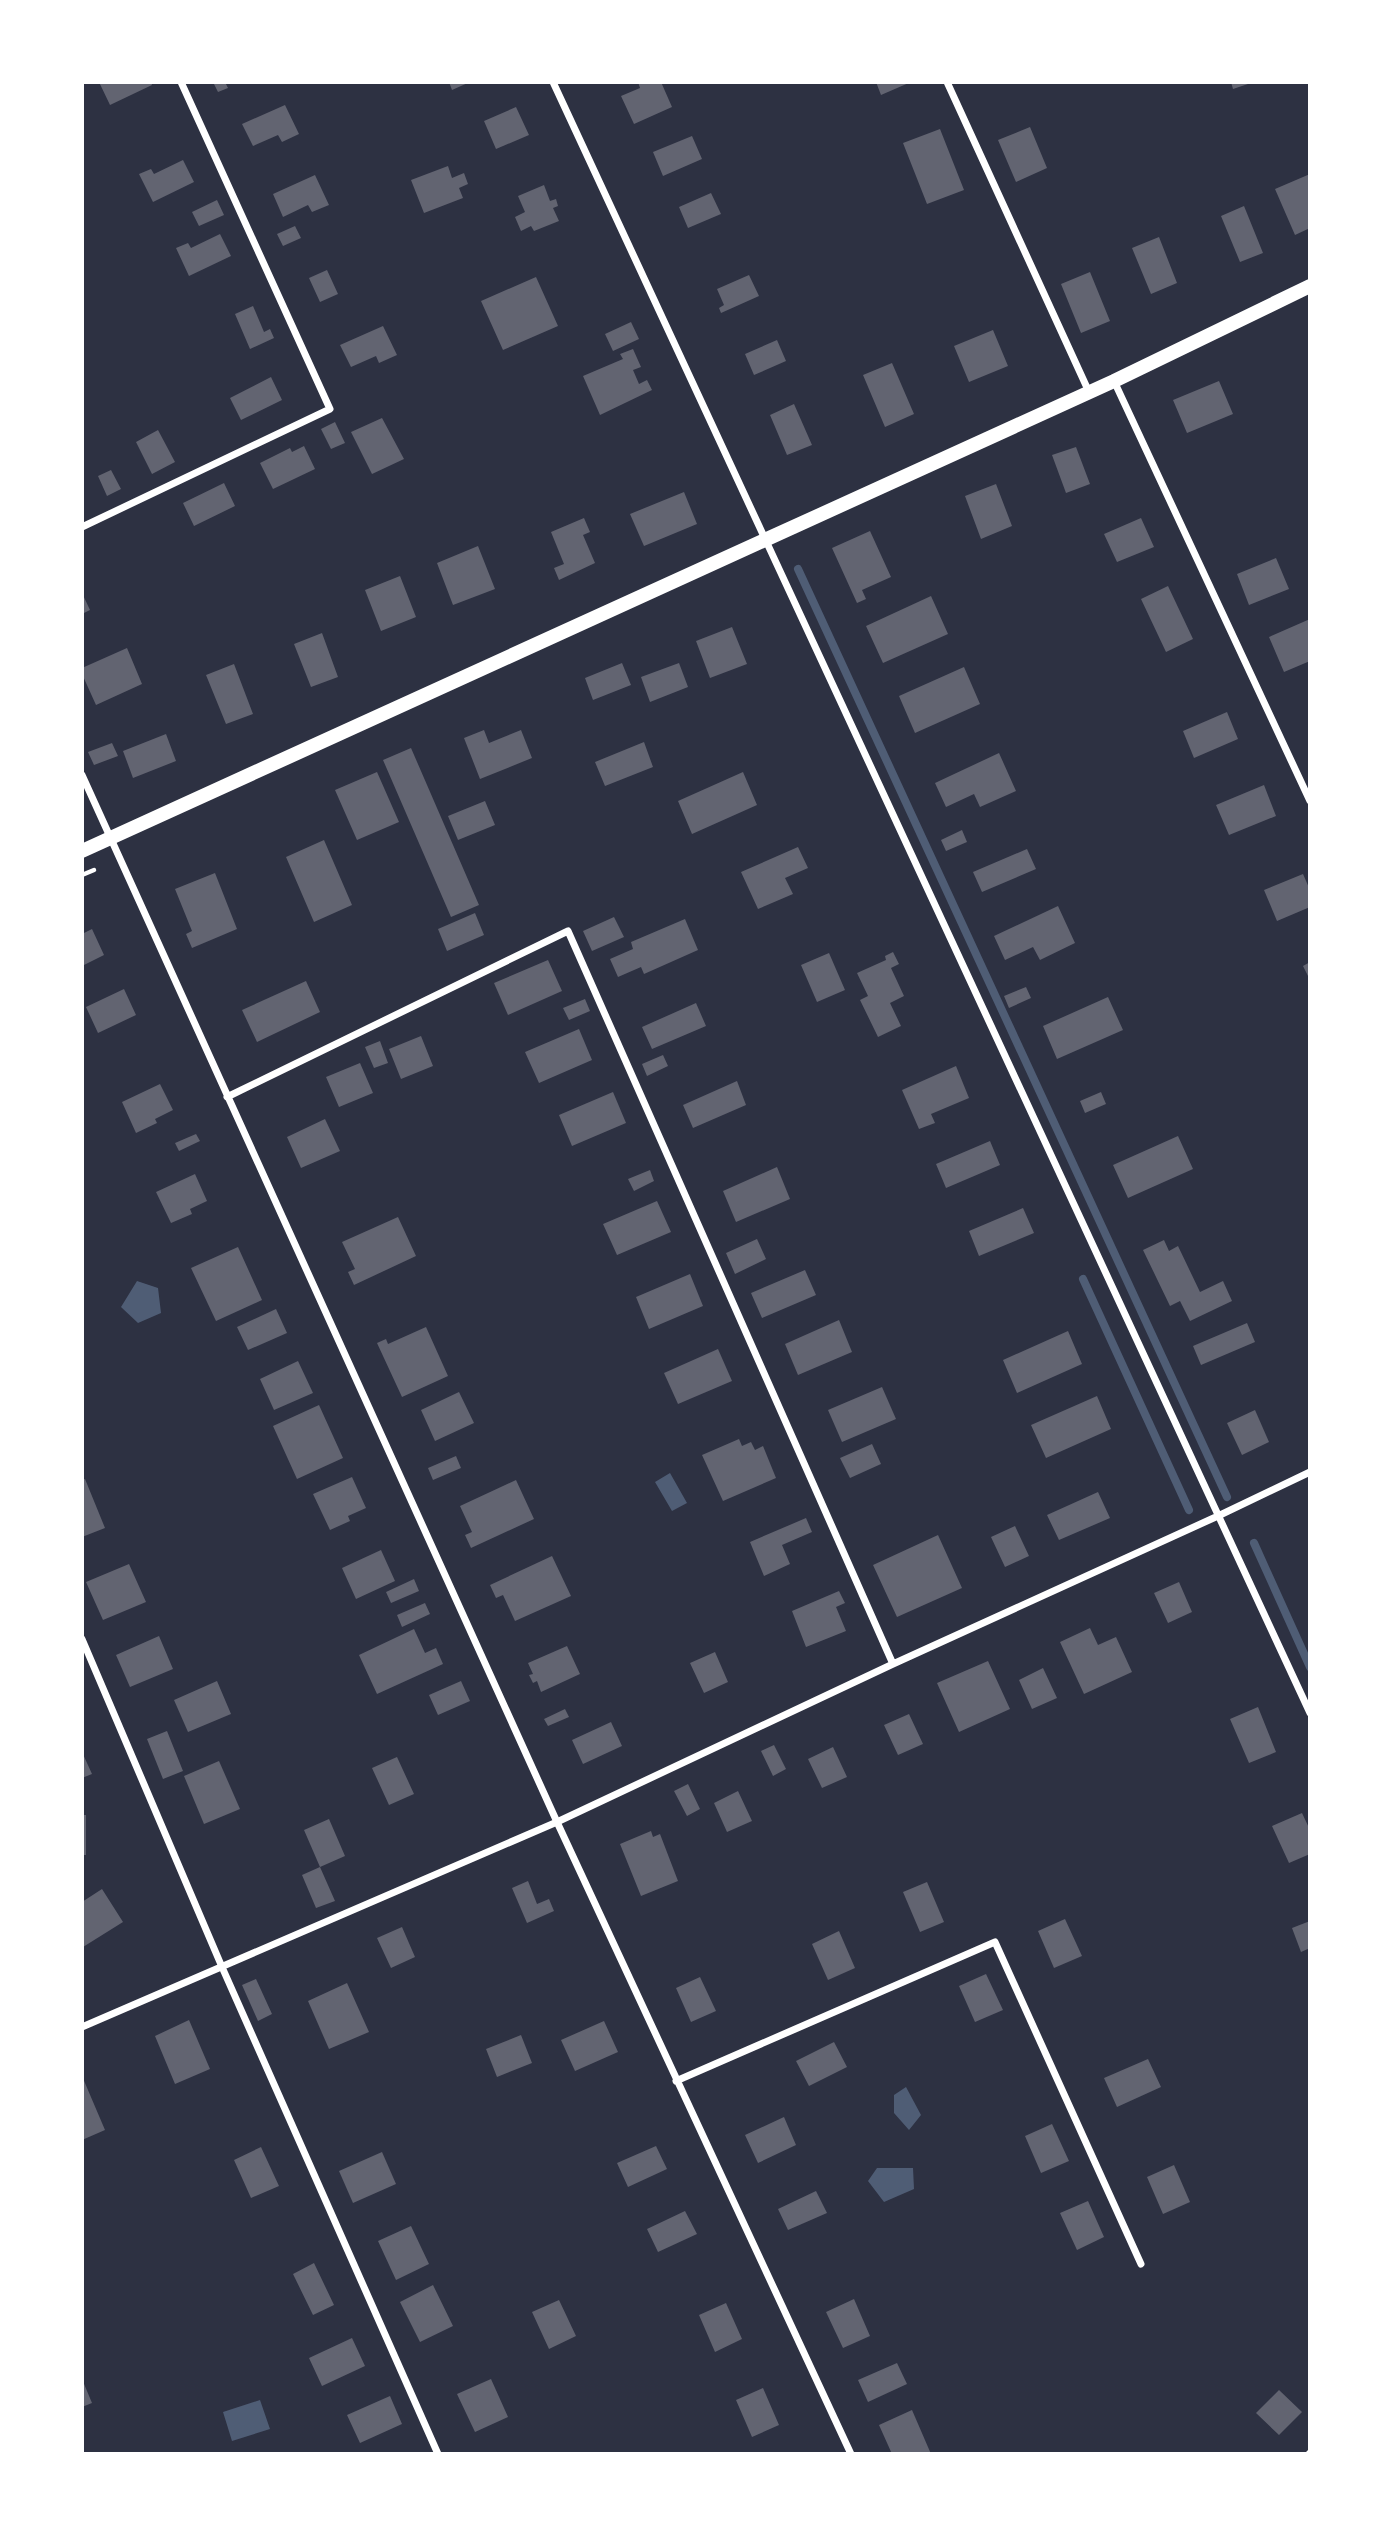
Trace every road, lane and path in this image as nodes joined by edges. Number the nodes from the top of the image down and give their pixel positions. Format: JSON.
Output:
{"nodes":[{"id":1,"x":181,"y":82,"type":"edge"},
{"id":2,"x":554,"y":82,"type":"edge"},
{"id":3,"x":947,"y":82,"type":"edge"},
{"id":4,"x":1310,"y":286,"type":"edge"},
{"id":5,"x":1114,"y":382,"type":"junction"},
{"id":6,"x":1090,"y":392,"type":"junction"},
{"id":7,"x":82,"y":527,"type":"edge"},
{"id":8,"x":765,"y":539,"type":"junction"},
{"id":9,"x":82,"y":775,"type":"edge"},
{"id":10,"x":1310,"y":801,"type":"edge"},
{"id":11,"x":112,"y":838,"type":"junction"},
{"id":12,"x":82,"y":851,"type":"edge"},
{"id":13,"x":227,"y":1097,"type":"junction"},
{"id":14,"x":1310,"y":1472,"type":"edge"},
{"id":15,"x":1218,"y":1516,"type":"junction"},
{"id":16,"x":82,"y":1639,"type":"edge"},
{"id":17,"x":893,"y":1664,"type":"junction"},
{"id":18,"x":1310,"y":1713,"type":"edge"},
{"id":19,"x":557,"y":1822,"type":"junction"},
{"id":20,"x":222,"y":1966,"type":"junction"},
{"id":21,"x":82,"y":2027,"type":"edge"},
{"id":22,"x":676,"y":2081,"type":"junction"},
{"id":23,"x":1141,"y":2264,"type":"dead end"},
{"id":24,"x":438,"y":2454,"type":"edge"},
{"id":25,"x":851,"y":2454,"type":"edge"}],
"edges":[{"from":1,"to":7,"type":"street"},
{"from":2,"to":8,"type":"street"},
{"from":3,"to":6,"type":"street"},
{"from":4,"to":5,"type":"main road"},
{"from":5,"to":6,"type":"main road"},
{"from":5,"to":10,"type":"street"},
{"from":6,"to":8,"type":"main road"},
{"from":8,"to":11,"type":"main road"},
{"from":8,"to":15,"type":"street"},
{"from":9,"to":11,"type":"street"},
{"from":11,"to":12,"type":"main road"},
{"from":11,"to":13,"type":"street"},
{"from":13,"to":17,"type":"street"},
{"from":13,"to":19,"type":"street"},
{"from":14,"to":15,"type":"street"},
{"from":15,"to":17,"type":"street"},
{"from":15,"to":18,"type":"street"},
{"from":16,"to":20,"type":"street"},
{"from":17,"to":19,"type":"street"},
{"from":19,"to":20,"type":"street"},
{"from":19,"to":22,"type":"street"},
{"from":20,"to":21,"type":"street"},
{"from":20,"to":24,"type":"street"},
{"from":22,"to":23,"type":"street"},
{"from":22,"to":25,"type":"street"}]}
